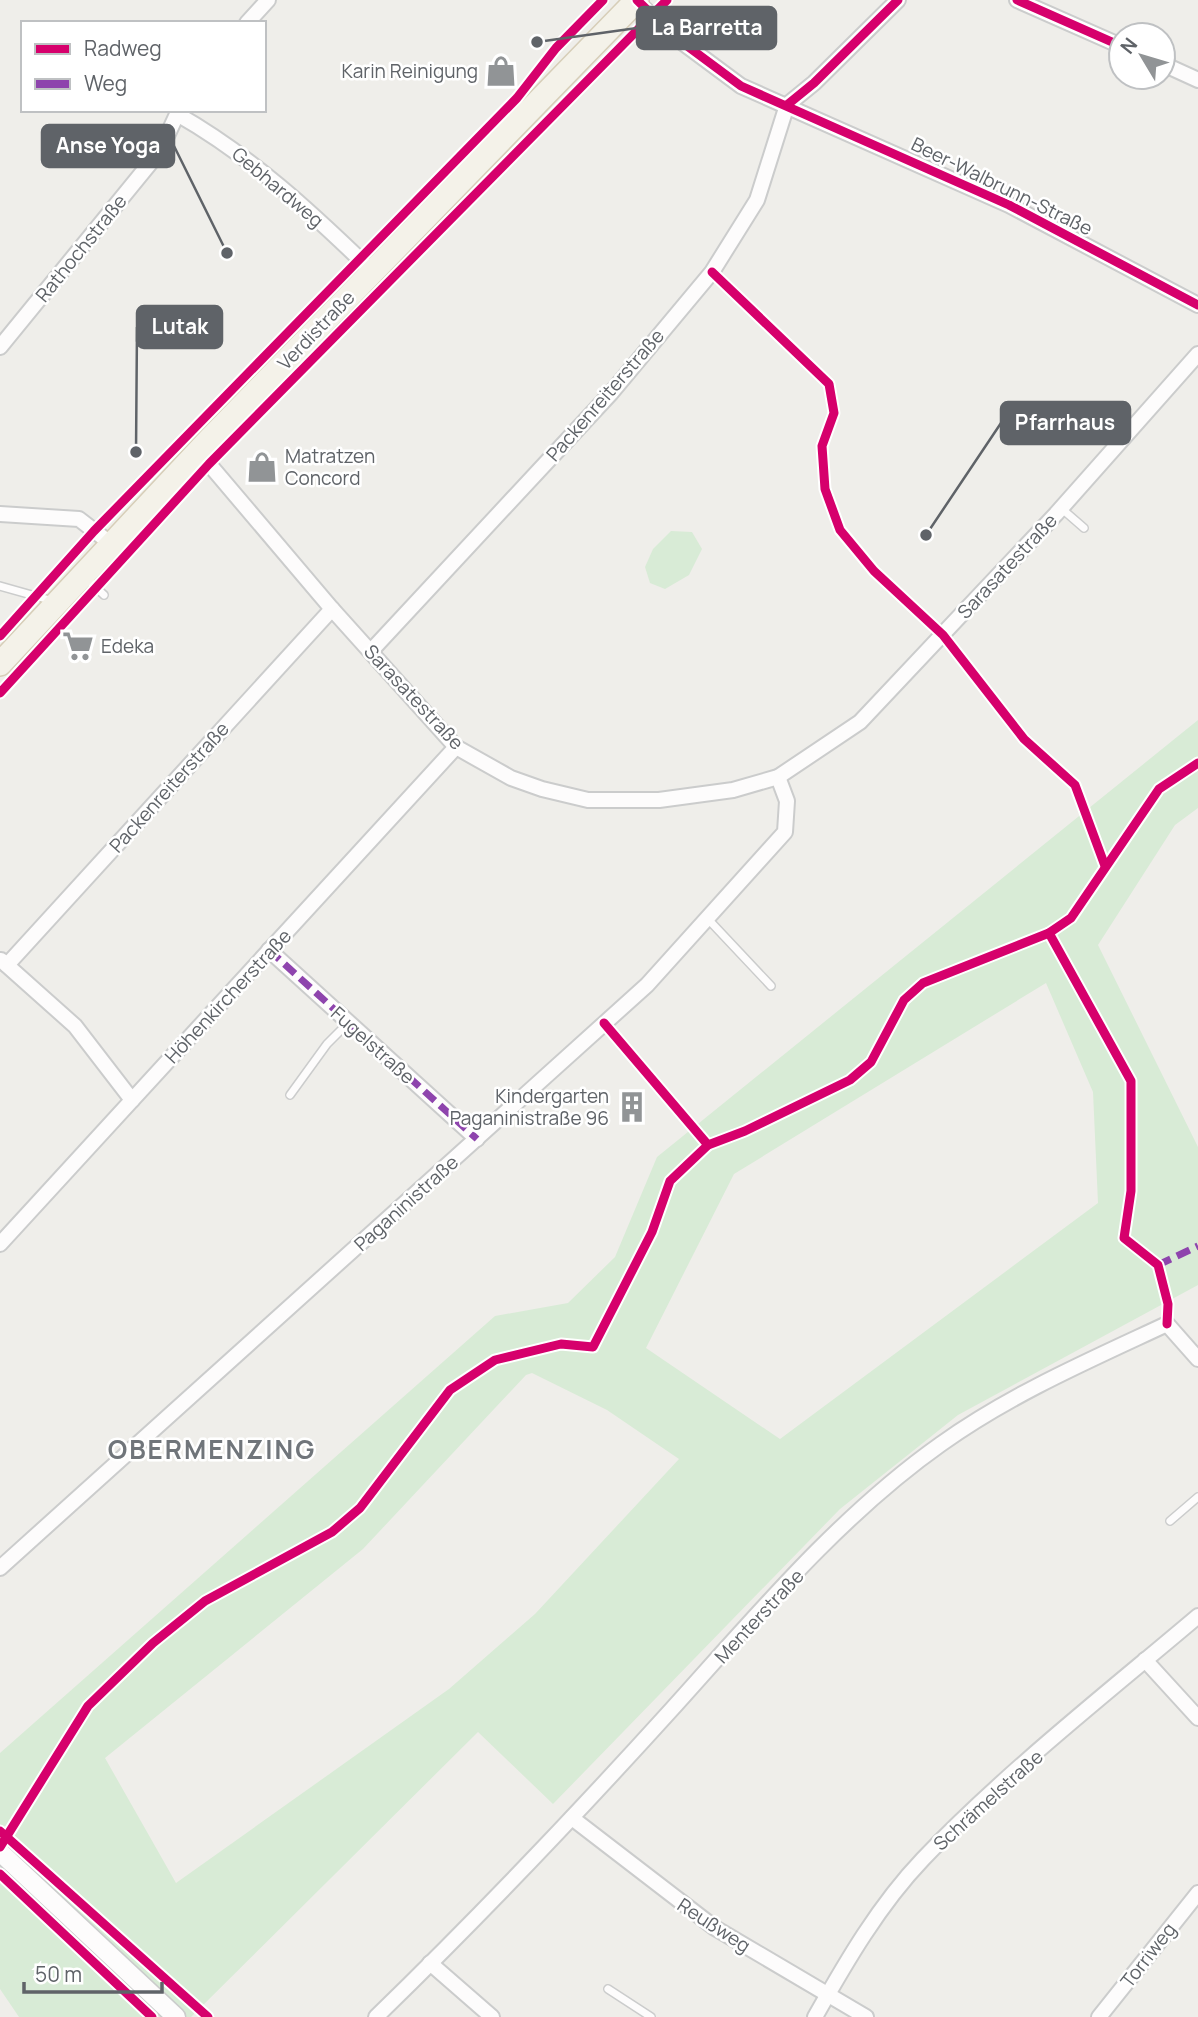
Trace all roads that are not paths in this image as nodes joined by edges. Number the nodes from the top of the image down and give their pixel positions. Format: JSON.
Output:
{"nodes":[{"id":1,"x":636,"y":0,"type":"edge"},
{"id":2,"x":898,"y":0,"type":"edge"},
{"id":3,"x":1017,"y":0,"type":"edge"},
{"id":4,"x":265,"y":1,"type":"edge"},
{"id":5,"x":249,"y":21,"type":"edge"},
{"id":6,"x":1107,"y":40,"type":"edge"},
{"id":7,"x":1177,"y":70,"type":"edge"},
{"id":8,"x":1198,"y":80,"type":"edge"},
{"id":9,"x":787,"y":105,"type":"junction"},
{"id":10,"x":178,"y":112,"type":"edge"},
{"id":11,"x":372,"y":271,"type":"junction"},
{"id":12,"x":1198,"y":305,"type":"edge"},
{"id":13,"x":0,"y":347,"type":"edge"},
{"id":14,"x":1198,"y":354,"type":"edge"},
{"id":15,"x":1112,"y":414,"type":"dead end"},
{"id":16,"x":1131,"y":428,"type":"junction"},
{"id":17,"x":198,"y":451,"type":"junction"},
{"id":18,"x":1061,"y":508,"type":"junction"},
{"id":19,"x":0,"y":514,"type":"edge"},
{"id":20,"x":1084,"y":528,"type":"dead end"},
{"id":21,"x":110,"y":543,"type":"junction"},
{"id":22,"x":82,"y":575,"type":"junction"},
{"id":23,"x":0,"y":586,"type":"edge"},
{"id":24,"x":104,"y":594,"type":"dead end"},
{"id":25,"x":57,"y":602,"type":"junction"},
{"id":26,"x":332,"y":609,"type":"junction"},
{"id":27,"x":370,"y":651,"type":"junction"},
{"id":28,"x":0,"y":664,"type":"edge"},
{"id":29,"x":456,"y":747,"type":"junction"},
{"id":30,"x":778,"y":777,"type":"junction"},
{"id":31,"x":707,"y":918,"type":"junction"},
{"id":32,"x":270,"y":950,"type":"junction"},
{"id":33,"x":4,"y":962,"type":"edge"},
{"id":34,"x":771,"y":986,"type":"dead end"},
{"id":35,"x":349,"y":1022,"type":"junction"},
{"id":36,"x":290,"y":1095,"type":"dead end"},
{"id":37,"x":132,"y":1100,"type":"junction"},
{"id":38,"x":477,"y":1139,"type":"junction"},
{"id":39,"x":0,"y":1244,"type":"edge"},
{"id":40,"x":1198,"y":1359,"type":"edge"},
{"id":41,"x":1198,"y":1497,"type":"edge"},
{"id":42,"x":1170,"y":1521,"type":"dead end"},
{"id":43,"x":0,"y":1568,"type":"edge"},
{"id":44,"x":1198,"y":1616,"type":"edge"},
{"id":45,"x":1145,"y":1660,"type":"junction"},
{"id":46,"x":1198,"y":1718,"type":"edge"},
{"id":47,"x":572,"y":1818,"type":"junction"},
{"id":48,"x":0,"y":1852,"type":"edge"},
{"id":49,"x":1198,"y":1893,"type":"edge"},
{"id":50,"x":430,"y":1963,"type":"junction"},
{"id":51,"x":608,"y":1989,"type":"dead end"},
{"id":52,"x":827,"y":1995,"type":"junction"},
{"id":53,"x":176,"y":2017,"type":"edge"},
{"id":54,"x":376,"y":2017,"type":"edge"},
{"id":55,"x":492,"y":2017,"type":"edge"},
{"id":56,"x":652,"y":2017,"type":"edge"},
{"id":57,"x":815,"y":2017,"type":"edge"},
{"id":58,"x":866,"y":2017,"type":"edge"},
{"id":59,"x":1099,"y":2017,"type":"edge"}],
"edges":[{"from":1,"to":9,"type":"street","name":"Beer-Walbrunn-Straße"},
{"from":1,"to":11,"type":"main road","name":"Verdistraße"},
{"from":2,"to":9,"type":"street"},
{"from":3,"to":6,"type":"street"},
{"from":4,"to":5,"type":"street"},
{"from":7,"to":8,"type":"street"},
{"from":9,"to":12,"type":"street","name":"Beer-Walbrunn-Straße"},
{"from":9,"to":27,"type":"street","name":"Packenreiterstraße"},
{"from":10,"to":11,"type":"street","name":"Gebhardweg"},
{"from":10,"to":13,"type":"street","name":"Rathochstraße"},
{"from":11,"to":17,"type":"main road","name":"Verdistraße"},
{"from":14,"to":16,"type":"street","name":"Sarasatestraße"},
{"from":15,"to":16,"type":"lane"},
{"from":16,"to":18,"type":"street","name":"Sarasatestraße"},
{"from":17,"to":21,"type":"main road","name":"Verdistraße"},
{"from":17,"to":26,"type":"street","name":"Sarasatestraße"},
{"from":18,"to":20,"type":"lane"},
{"from":18,"to":30,"type":"street","name":"Sarasatestraße"},
{"from":19,"to":21,"type":"street"},
{"from":21,"to":22,"type":"main road","name":"Verdistraße"},
{"from":22,"to":24,"type":"lane"},
{"from":22,"to":25,"type":"main road","name":"Verdistraße"},
{"from":23,"to":25,"type":"lane"},
{"from":25,"to":28,"type":"main road","name":"Verdistraße"},
{"from":26,"to":27,"type":"street","name":"Sarasatestraße"},
{"from":26,"to":33,"type":"street","name":"Packenreiterstraße"},
{"from":27,"to":29,"type":"street","name":"Sarasatestraße"},
{"from":29,"to":30,"type":"street","name":"Sarasatestraße"},
{"from":29,"to":32,"type":"street","name":"Höhenkircherstraße"},
{"from":30,"to":31,"type":"street","name":"Paganinistraße"},
{"from":31,"to":34,"type":"lane"},
{"from":31,"to":38,"type":"street","name":"Paganinistraße"},
{"from":32,"to":35,"type":"street","name":"Fugelstraße"},
{"from":32,"to":37,"type":"street","name":"Höhenkircherstraße"},
{"from":33,"to":37,"type":"street"},
{"from":35,"to":36,"type":"lane"},
{"from":35,"to":38,"type":"street","name":"Fugelstraße"},
{"from":37,"to":39,"type":"street","name":"Höhenkircherstraße"},
{"from":38,"to":43,"type":"street","name":"Paganinistraße"},
{"from":40,"to":47,"type":"street","name":"Menterstraße"},
{"from":41,"to":42,"type":"lane"},
{"from":44,"to":45,"type":"street","name":"Schrämelstraße"},
{"from":45,"to":46,"type":"street"},
{"from":45,"to":52,"type":"street","name":"Schrämelstraße"},
{"from":47,"to":50,"type":"street","name":"Menterstraße"},
{"from":47,"to":52,"type":"street","name":"Reußweg"},
{"from":48,"to":53,"type":"street"},
{"from":49,"to":59,"type":"street","name":"Torriweg"},
{"from":50,"to":54,"type":"street","name":"Menterstraße"},
{"from":50,"to":55,"type":"street"},
{"from":51,"to":56,"type":"lane"},
{"from":52,"to":57,"type":"street","name":"Schrämelstraße"},
{"from":52,"to":58,"type":"street","name":"Reußweg"}]}
